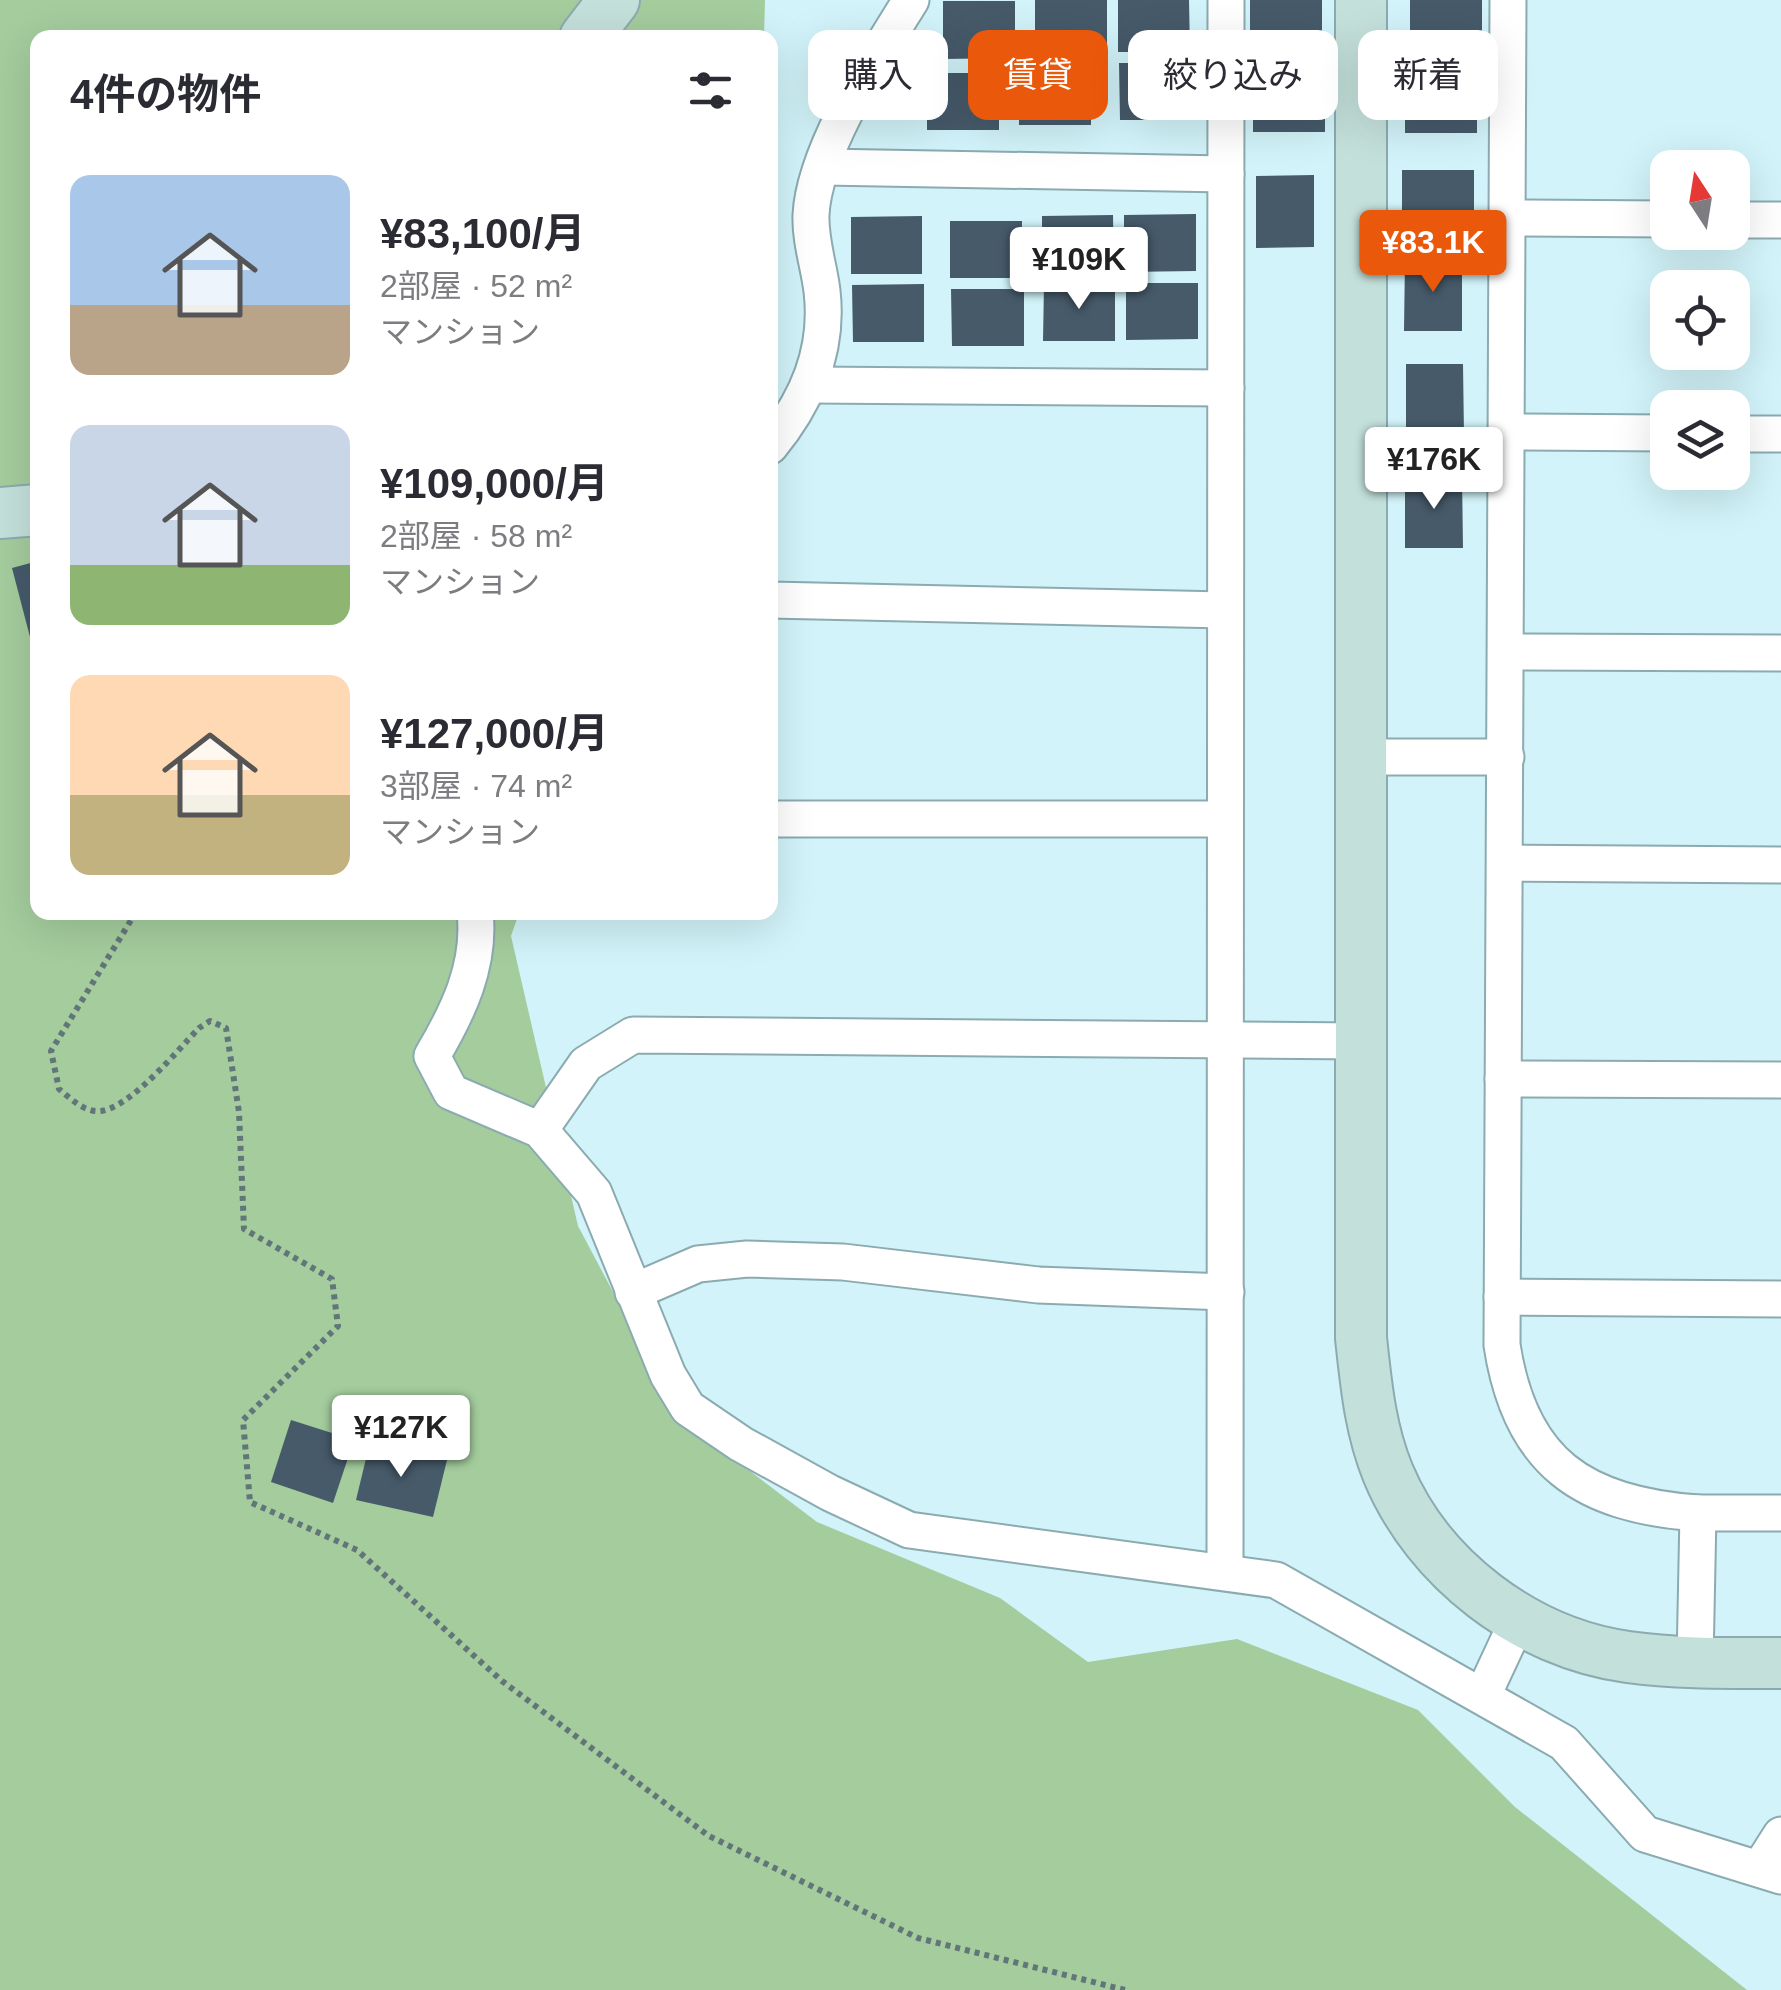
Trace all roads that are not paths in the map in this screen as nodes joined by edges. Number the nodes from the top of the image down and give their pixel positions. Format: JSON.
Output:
{"nodes":[{"id":1,"x":614,"y":0,"type":"edge"},
{"id":2,"x":911,"y":0,"type":"edge"},
{"id":3,"x":1226,"y":0,"type":"edge"},
{"id":4,"x":1361,"y":0,"type":"edge"},
{"id":5,"x":1508,"y":0,"type":"edge"},
{"id":6,"x":590,"y":30,"type":"edge"},
{"id":7,"x":824,"y":167,"type":"junction"},
{"id":8,"x":1226,"y":174,"type":"junction"},
{"id":9,"x":1508,"y":218,"type":"junction"},
{"id":10,"x":1650,"y":219,"type":"edge"},
{"id":11,"x":1750,"y":220,"type":"edge"},
{"id":12,"x":1781,"y":220,"type":"edge"},
{"id":13,"x":809,"y":384,"type":"junction"},
{"id":14,"x":1226,"y":388,"type":"junction"},
{"id":15,"x":1507,"y":432,"type":"junction"},
{"id":16,"x":1650,"y":433,"type":"edge"},
{"id":17,"x":1750,"y":434,"type":"edge"},
{"id":18,"x":1781,"y":434,"type":"edge"},
{"id":19,"x":778,"y":437,"type":"edge"},
{"id":20,"x":30,"y":511,"type":"edge"},
{"id":21,"x":0,"y":513,"type":"edge"},
{"id":22,"x":778,"y":600,"type":"edge"},
{"id":23,"x":1226,"y":610,"type":"junction"},
{"id":24,"x":1506,"y":652,"type":"junction"},
{"id":25,"x":1781,"y":653,"type":"edge"},
{"id":26,"x":1506,"y":757,"type":"junction"},
{"id":27,"x":1363,"y":758,"type":"junction"},
{"id":28,"x":778,"y":819,"type":"edge"},
{"id":29,"x":1225,"y":819,"type":"junction"},
{"id":30,"x":1506,"y":862,"type":"junction"},
{"id":31,"x":1781,"y":865,"type":"edge"},
{"id":32,"x":476,"y":920,"type":"edge"},
{"id":33,"x":1226,"y":1040,"type":"junction"},
{"id":34,"x":1362,"y":1041,"type":"junction"},
{"id":35,"x":1503,"y":1079,"type":"junction"},
{"id":36,"x":1781,"y":1080,"type":"edge"},
{"id":37,"x":540,"y":1130,"type":"junction"},
{"id":38,"x":633,"y":1292,"type":"junction"},
{"id":39,"x":1226,"y":1292,"type":"junction"},
{"id":40,"x":1502,"y":1297,"type":"junction"},
{"id":41,"x":1781,"y":1300,"type":"edge"},
{"id":42,"x":1698,"y":1513,"type":"junction"},
{"id":43,"x":1781,"y":1513,"type":"edge"},
{"id":44,"x":1225,"y":1572,"type":"junction"},
{"id":45,"x":1518,"y":1620,"type":"junction"},
{"id":46,"x":1694,"y":1662,"type":"junction"},
{"id":47,"x":1781,"y":1663,"type":"edge"},
{"id":48,"x":1482,"y":1695,"type":"junction"},
{"id":49,"x":1781,"y":1836,"type":"edge"},
{"id":50,"x":1770,"y":1872,"type":"edge"}],
"edges":[{"from":1,"to":6,"type":"street"},
{"from":2,"to":7,"type":"street"},
{"from":3,"to":8,"type":"street"},
{"from":4,"to":27,"type":"street"},
{"from":5,"to":9,"type":"street"},
{"from":7,"to":8,"type":"street"},
{"from":7,"to":13,"type":"street"},
{"from":8,"to":14,"type":"street"},
{"from":9,"to":10,"type":"street"},
{"from":9,"to":15,"type":"street"},
{"from":11,"to":12,"type":"street"},
{"from":13,"to":14,"type":"street"},
{"from":13,"to":19,"type":"street"},
{"from":14,"to":23,"type":"street"},
{"from":15,"to":16,"type":"street"},
{"from":15,"to":24,"type":"street"},
{"from":17,"to":18,"type":"street"},
{"from":20,"to":21,"type":"street"},
{"from":22,"to":23,"type":"street"},
{"from":23,"to":29,"type":"street"},
{"from":24,"to":25,"type":"street"},
{"from":24,"to":26,"type":"street"},
{"from":26,"to":27,"type":"street"},
{"from":26,"to":30,"type":"street"},
{"from":27,"to":34,"type":"street"},
{"from":28,"to":29,"type":"street"},
{"from":29,"to":33,"type":"street"},
{"from":30,"to":31,"type":"street"},
{"from":30,"to":35,"type":"street"},
{"from":32,"to":37,"type":"street"},
{"from":33,"to":34,"type":"street"},
{"from":33,"to":37,"type":"street"},
{"from":33,"to":39,"type":"street"},
{"from":34,"to":45,"type":"street"},
{"from":35,"to":36,"type":"street"},
{"from":35,"to":40,"type":"street"},
{"from":37,"to":38,"type":"street"},
{"from":38,"to":39,"type":"street"},
{"from":38,"to":44,"type":"street"},
{"from":39,"to":44,"type":"street"},
{"from":40,"to":41,"type":"street"},
{"from":40,"to":42,"type":"street"},
{"from":42,"to":43,"type":"street"},
{"from":42,"to":46,"type":"street"},
{"from":44,"to":48,"type":"street"},
{"from":45,"to":46,"type":"street"},
{"from":45,"to":48,"type":"street"},
{"from":46,"to":47,"type":"street"},
{"from":48,"to":50,"type":"street"},
{"from":49,"to":50,"type":"street"}]}
